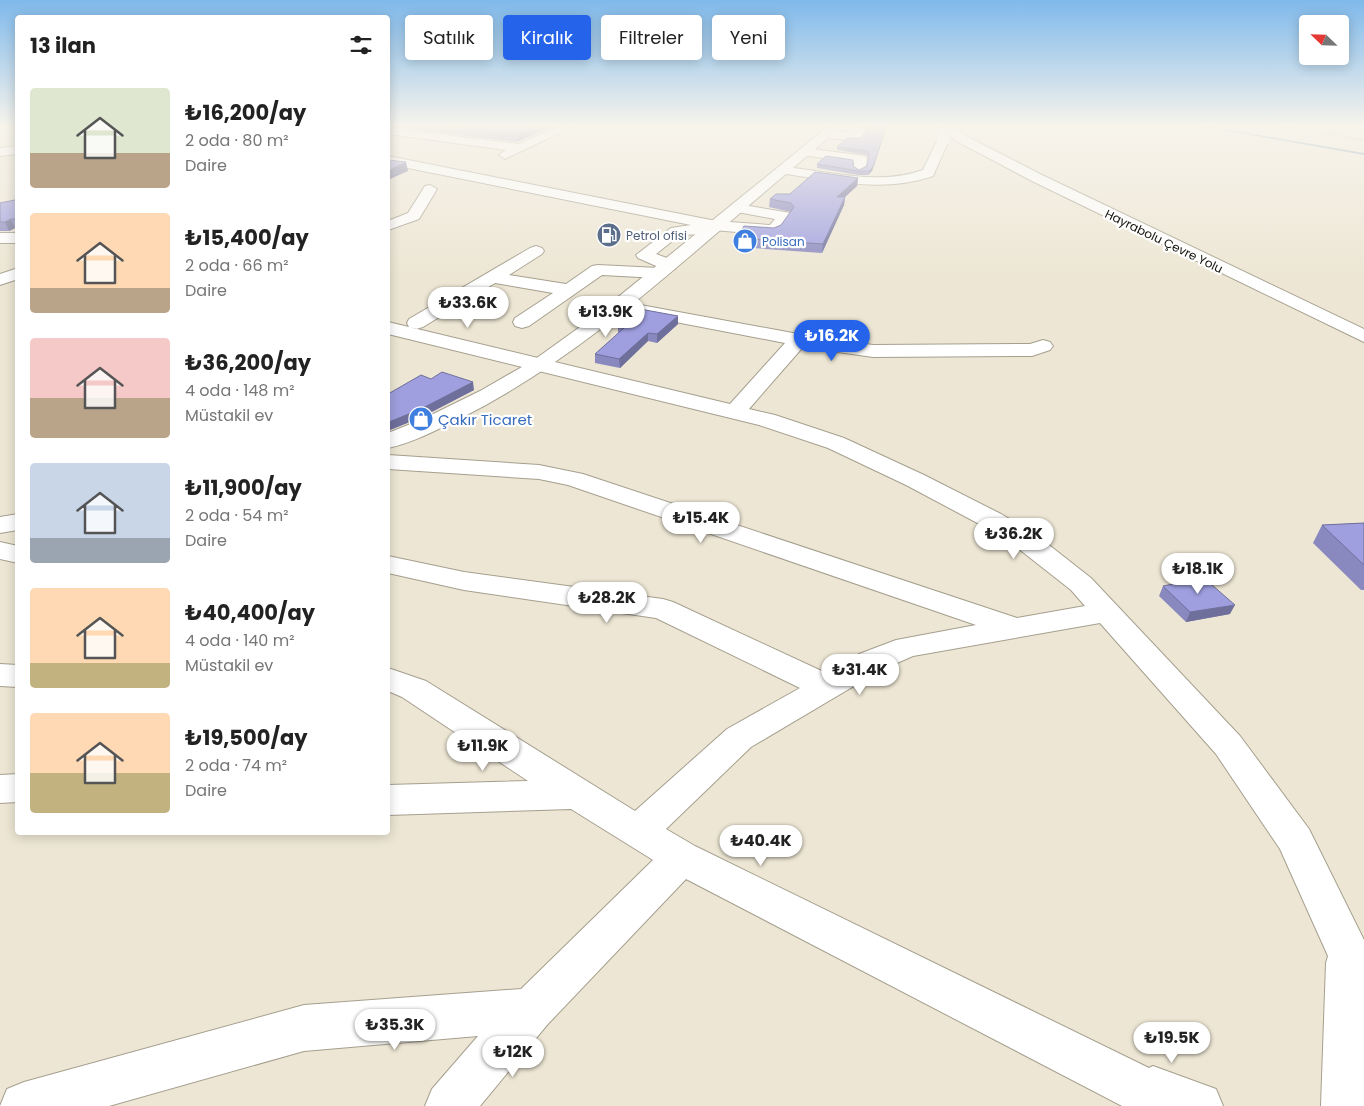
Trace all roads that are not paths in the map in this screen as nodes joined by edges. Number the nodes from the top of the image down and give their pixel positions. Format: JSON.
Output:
{"nodes":[{"id":1,"x":509,"y":177,"type":"edge"},
{"id":2,"x":512,"y":177,"type":"edge"},
{"id":3,"x":775,"y":177,"type":"edge"},
{"id":4,"x":840,"y":177,"type":"edge"},
{"id":5,"x":918,"y":177,"type":"edge"},
{"id":6,"x":1034,"y":177,"type":"edge"},
{"id":7,"x":430,"y":189,"type":"dead end"},
{"id":8,"x":722,"y":221,"type":"junction"},
{"id":9,"x":390,"y":225,"type":"edge"},
{"id":10,"x":0,"y":238,"type":"edge"},
{"id":11,"x":15,"y":238,"type":"edge"},
{"id":12,"x":536,"y":251,"type":"dead end"},
{"id":13,"x":0,"y":264,"type":"edge"},
{"id":14,"x":15,"y":265,"type":"edge"},
{"id":15,"x":664,"y":269,"type":"junction"},
{"id":16,"x":15,"y":274,"type":"edge"},
{"id":17,"x":492,"y":277,"type":"junction"},
{"id":18,"x":0,"y":280,"type":"edge"},
{"id":19,"x":569,"y":290,"type":"junction"},
{"id":20,"x":520,"y":303,"type":"dead end"},
{"id":21,"x":619,"y":306,"type":"junction"},
{"id":22,"x":543,"y":308,"type":"junction"},
{"id":23,"x":522,"y":322,"type":"dead end"},
{"id":24,"x":416,"y":323,"type":"dead end"},
{"id":25,"x":390,"y":328,"type":"edge"},
{"id":26,"x":1364,"y":336,"type":"edge"},
{"id":27,"x":798,"y":340,"type":"junction"},
{"id":28,"x":1043,"y":346,"type":"dead end"},
{"id":29,"x":541,"y":364,"type":"junction"},
{"id":30,"x":736,"y":412,"type":"junction"},
{"id":31,"x":390,"y":440,"type":"edge"},
{"id":32,"x":390,"y":462,"type":"edge"},
{"id":33,"x":15,"y":522,"type":"edge"},
{"id":34,"x":0,"y":525,"type":"edge"},
{"id":35,"x":0,"y":550,"type":"edge"},
{"id":36,"x":15,"y":554,"type":"edge"},
{"id":37,"x":390,"y":564,"type":"edge"},
{"id":38,"x":1106,"y":612,"type":"junction"},
{"id":39,"x":1014,"y":628,"type":"junction"},
{"id":40,"x":0,"y":675,"type":"edge"},
{"id":41,"x":15,"y":676,"type":"edge"},
{"id":42,"x":390,"y":680,"type":"edge"},
{"id":43,"x":827,"y":687,"type":"junction"},
{"id":44,"x":15,"y":788,"type":"edge"},
{"id":45,"x":0,"y":789,"type":"edge"},
{"id":46,"x":577,"y":794,"type":"junction"},
{"id":47,"x":390,"y":800,"type":"edge"},
{"id":48,"x":638,"y":831,"type":"junction"},
{"id":49,"x":682,"y":858,"type":"junction"},
{"id":50,"x":1347,"y":949,"type":"junction"},
{"id":51,"x":1364,"y":994,"type":"edge"},
{"id":52,"x":531,"y":1010,"type":"junction"},
{"id":53,"x":1125,"y":1081,"type":"junction"},
{"id":54,"x":24,"y":1106,"type":"edge"},
{"id":55,"x":448,"y":1106,"type":"edge"},
{"id":56,"x":1169,"y":1106,"type":"edge"},
{"id":57,"x":1199,"y":1106,"type":"edge"},
{"id":58,"x":1345,"y":1106,"type":"edge"}],
"edges":[{"from":1,"to":8,"type":"street"},
{"from":2,"to":8,"type":"street"},
{"from":3,"to":8,"type":"street"},
{"from":4,"to":5,"type":"street"},
{"from":6,"to":26,"type":"street","name":"Hayrabolu Çevre Yolu"},
{"from":7,"to":9,"type":"street"},
{"from":8,"to":15,"type":"street"},
{"from":8,"to":15,"type":"street"},
{"from":10,"to":11,"type":"street"},
{"from":12,"to":17,"type":"street"},
{"from":13,"to":14,"type":"street"},
{"from":15,"to":19,"type":"street"},
{"from":15,"to":21,"type":"street"},
{"from":16,"to":18,"type":"street"},
{"from":17,"to":19,"type":"street"},
{"from":17,"to":24,"type":"street"},
{"from":19,"to":22,"type":"street"},
{"from":20,"to":22,"type":"street"},
{"from":21,"to":27,"type":"street"},
{"from":21,"to":29,"type":"street"},
{"from":22,"to":23,"type":"street"},
{"from":25,"to":29,"type":"street"},
{"from":27,"to":28,"type":"street"},
{"from":27,"to":30,"type":"street"},
{"from":29,"to":30,"type":"street"},
{"from":29,"to":31,"type":"street"},
{"from":30,"to":38,"type":"street"},
{"from":32,"to":39,"type":"street"},
{"from":33,"to":34,"type":"street"},
{"from":35,"to":36,"type":"street"},
{"from":37,"to":43,"type":"street"},
{"from":38,"to":39,"type":"street"},
{"from":38,"to":50,"type":"street"},
{"from":39,"to":43,"type":"street"},
{"from":40,"to":41,"type":"street"},
{"from":42,"to":46,"type":"street"},
{"from":43,"to":48,"type":"street"},
{"from":44,"to":45,"type":"street"},
{"from":46,"to":47,"type":"street"},
{"from":46,"to":48,"type":"street"},
{"from":48,"to":49,"type":"street"},
{"from":49,"to":52,"type":"street"},
{"from":49,"to":53,"type":"street"},
{"from":50,"to":51,"type":"street"},
{"from":50,"to":58,"type":"street"},
{"from":52,"to":54,"type":"street"},
{"from":52,"to":55,"type":"street"},
{"from":53,"to":56,"type":"street"},
{"from":53,"to":57,"type":"street"}]}
